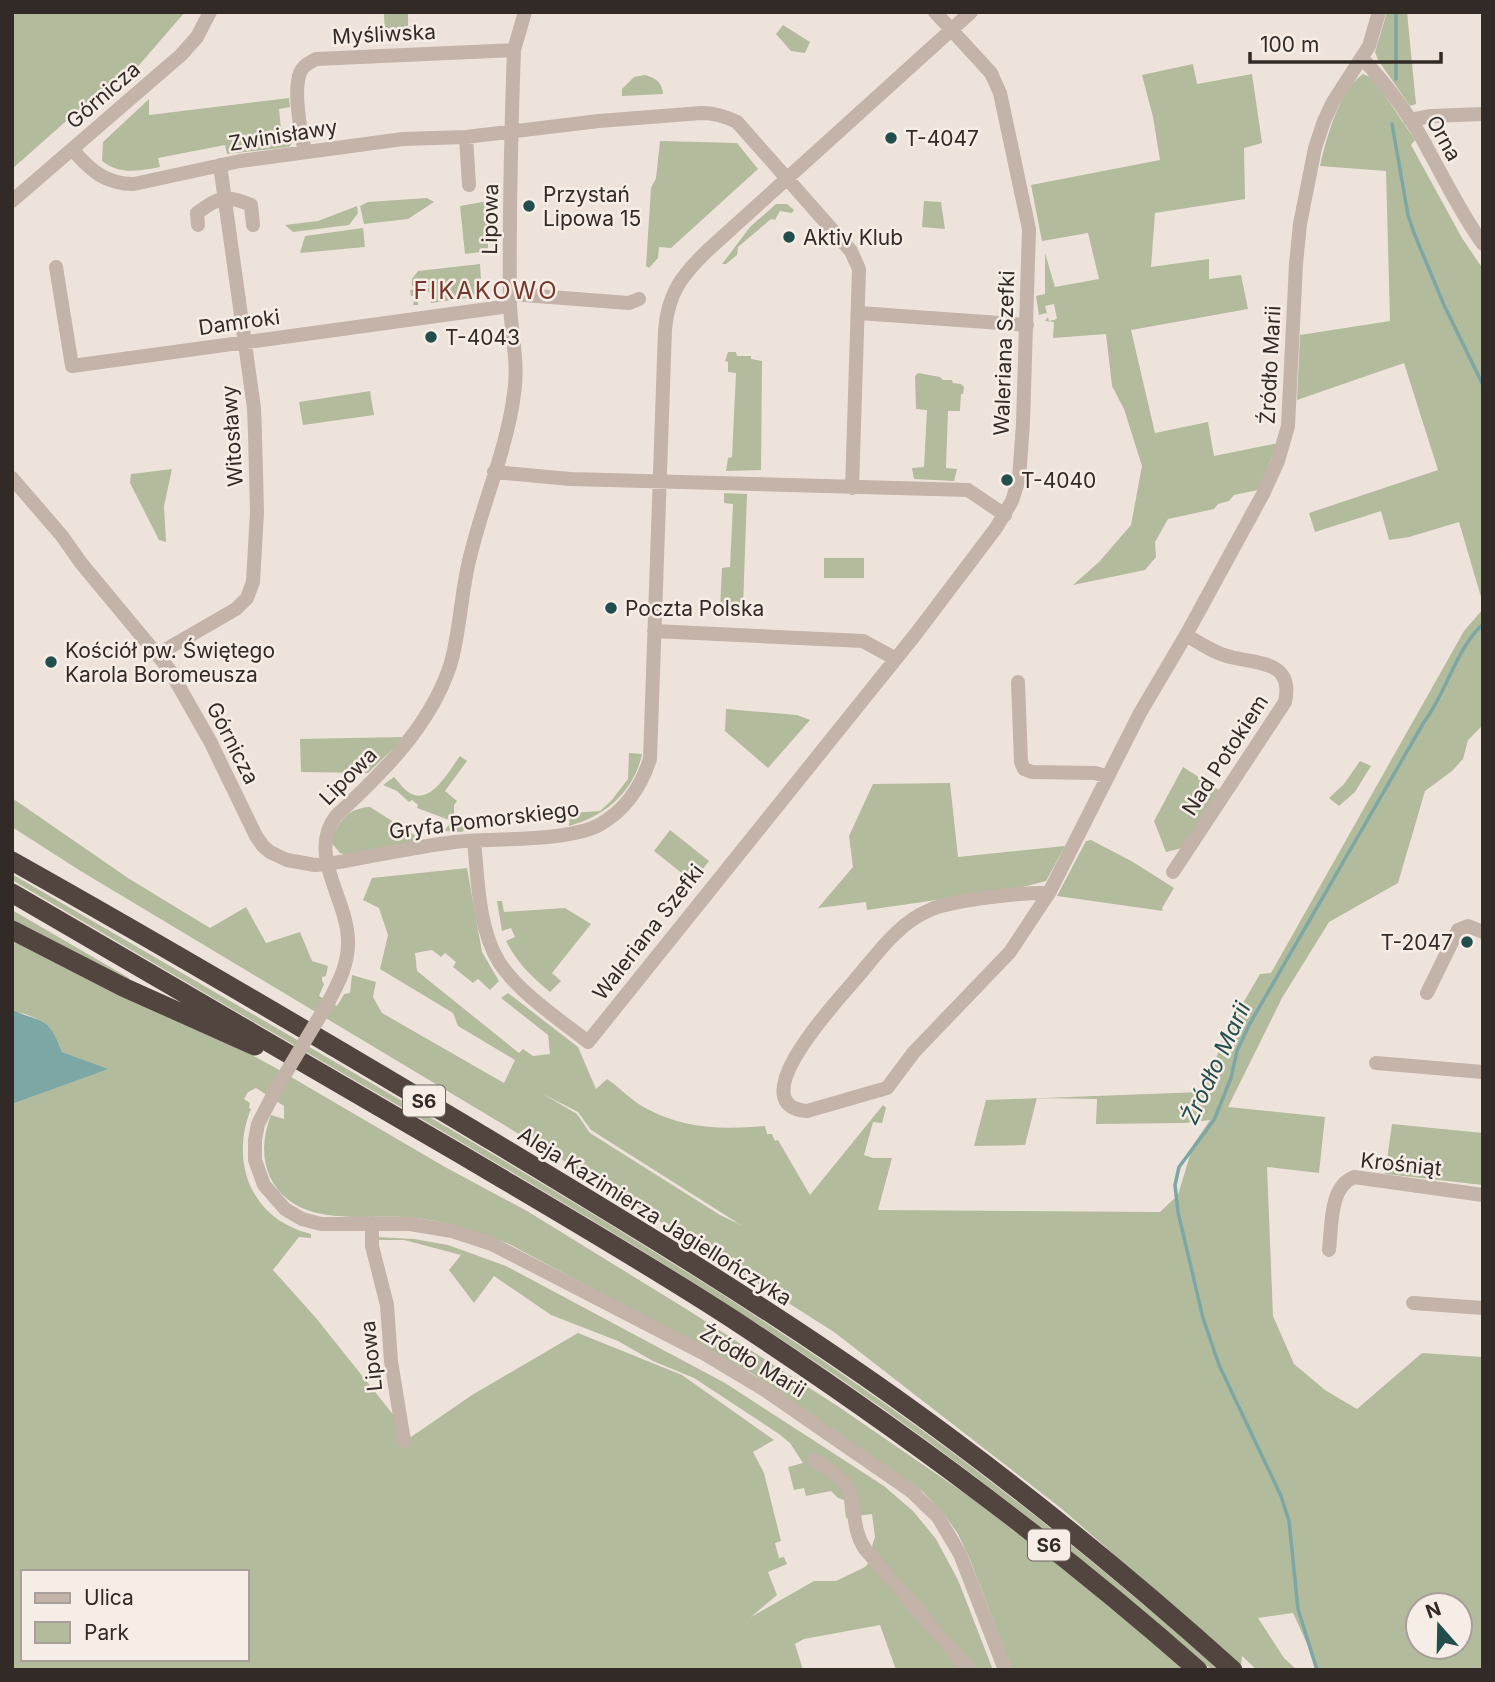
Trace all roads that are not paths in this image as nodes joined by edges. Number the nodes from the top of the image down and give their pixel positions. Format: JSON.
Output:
{"nodes":[{"id":1,"x":210,"y":12,"type":"edge"},
{"id":2,"x":526,"y":12,"type":"edge"},
{"id":3,"x":935,"y":12,"type":"edge"},
{"id":4,"x":971,"y":12,"type":"edge"},
{"id":5,"x":1379,"y":12,"type":"edge"},
{"id":6,"x":951,"y":30,"type":"junction"},
{"id":7,"x":514,"y":50,"type":"junction"},
{"id":8,"x":1362,"y":58,"type":"junction"},
{"id":9,"x":1483,"y":114,"type":"edge"},
{"id":10,"x":1410,"y":120,"type":"junction"},
{"id":11,"x":512,"y":131,"type":"junction"},
{"id":12,"x":466,"y":137,"type":"junction"},
{"id":13,"x":73,"y":149,"type":"junction"},
{"id":14,"x":304,"y":152,"type":"junction"},
{"id":15,"x":220,"y":165,"type":"junction"},
{"id":16,"x":788,"y":179,"type":"junction"},
{"id":17,"x":469,"y":185,"type":"dead end"},
{"id":18,"x":225,"y":198,"type":"junction"},
{"id":19,"x":12,"y":201,"type":"edge"},
{"id":20,"x":198,"y":225,"type":"dead end"},
{"id":21,"x":253,"y":225,"type":"dead end"},
{"id":22,"x":1483,"y":244,"type":"edge"},
{"id":23,"x":57,"y":267,"type":"dead end"},
{"id":24,"x":639,"y":299,"type":"dead end"},
{"id":25,"x":510,"y":300,"type":"junction"},
{"id":26,"x":859,"y":313,"type":"junction"},
{"id":27,"x":1027,"y":325,"type":"junction"},
{"id":28,"x":244,"y":343,"type":"junction"},
{"id":29,"x":494,"y":472,"type":"junction"},
{"id":30,"x":12,"y":478,"type":"edge"},
{"id":31,"x":659,"y":480,"type":"junction"},
{"id":32,"x":852,"y":488,"type":"junction"},
{"id":33,"x":1005,"y":515,"type":"junction"},
{"id":34,"x":654,"y":631,"type":"junction"},
{"id":35,"x":1186,"y":635,"type":"junction"},
{"id":36,"x":158,"y":654,"type":"junction"},
{"id":37,"x":896,"y":659,"type":"junction"},
{"id":38,"x":1018,"y":682,"type":"dead end"},
{"id":39,"x":1106,"y":776,"type":"junction"},
{"id":40,"x":474,"y":841,"type":"junction"},
{"id":41,"x":16,"y":860,"type":"edge"},
{"id":42,"x":328,"y":864,"type":"junction"},
{"id":43,"x":1173,"y":873,"type":"dead end"},
{"id":44,"x":12,"y":893,"type":"edge"},
{"id":45,"x":1049,"y":893,"type":"junction"},
{"id":46,"x":12,"y":930,"type":"edge"},
{"id":47,"x":1483,"y":932,"type":"edge"},
{"id":48,"x":1427,"y":993,"type":"dead end"},
{"id":49,"x":1376,"y":1063,"type":"dead end"},
{"id":50,"x":318,"y":1071,"type":"junction"},
{"id":51,"x":1483,"y":1072,"type":"edge"},
{"id":52,"x":1483,"y":1195,"type":"edge"},
{"id":53,"x":372,"y":1223,"type":"junction"},
{"id":54,"x":1329,"y":1250,"type":"dead end"},
{"id":55,"x":1413,"y":1303,"type":"dead end"},
{"id":56,"x":1483,"y":1308,"type":"edge"},
{"id":57,"x":404,"y":1441,"type":"dead end"},
{"id":58,"x":814,"y":1460,"type":"dead end"},
{"id":59,"x":969,"y":1670,"type":"edge"},
{"id":60,"x":1005,"y":1670,"type":"edge"},
{"id":61,"x":1198,"y":1670,"type":"edge"},
{"id":62,"x":1233,"y":1670,"type":"edge"}],
"edges":[{"from":1,"to":13,"type":"street","name":"Górnicza"},
{"from":2,"to":7,"type":"street"},
{"from":3,"to":6,"type":"street"},
{"from":4,"to":6,"type":"street","name":"Gryfa Pomorskiego"},
{"from":5,"to":8,"type":"street","name":"Źródło Marii"},
{"from":6,"to":16,"type":"street","name":"Gryfa Pomorskiego"},
{"from":6,"to":27,"type":"street","name":"Waleriana Szefki"},
{"from":7,"to":11,"type":"street"},
{"from":7,"to":14,"type":"street","name":"Myśliwska"},
{"from":8,"to":10,"type":"street","name":"Orna"},
{"from":8,"to":35,"type":"street","name":"Źródło Marii"},
{"from":9,"to":10,"type":"street"},
{"from":10,"to":22,"type":"street","name":"Orna"},
{"from":11,"to":12,"type":"street","name":"Zwinisławy"},
{"from":11,"to":16,"type":"street"},
{"from":11,"to":25,"type":"street","name":"Lipowa"},
{"from":12,"to":14,"type":"street","name":"Zwinisławy"},
{"from":12,"to":17,"type":"street"},
{"from":13,"to":15,"type":"street","name":"Zwinisławy"},
{"from":13,"to":19,"type":"street","name":"Górnicza"},
{"from":14,"to":15,"type":"street","name":"Zwinisławy"},
{"from":15,"to":18,"type":"street","name":"Witosławy"},
{"from":16,"to":26,"type":"street"},
{"from":16,"to":31,"type":"street","name":"Gryfa Pomorskiego"},
{"from":18,"to":20,"type":"street"},
{"from":18,"to":21,"type":"street"},
{"from":18,"to":28,"type":"street","name":"Witosławy"},
{"from":23,"to":28,"type":"street","name":"Damroki"},
{"from":24,"to":25,"type":"street"},
{"from":25,"to":28,"type":"street","name":"Damroki"},
{"from":25,"to":29,"type":"street","name":"Lipowa"},
{"from":26,"to":27,"type":"street"},
{"from":26,"to":32,"type":"street"},
{"from":27,"to":33,"type":"street","name":"Waleriana Szefki"},
{"from":28,"to":36,"type":"street","name":"Witosławy"},
{"from":29,"to":31,"type":"street"},
{"from":29,"to":42,"type":"street","name":"Lipowa"},
{"from":30,"to":36,"type":"street","name":"Górnicza"},
{"from":31,"to":32,"type":"street"},
{"from":31,"to":34,"type":"street","name":"Gryfa Pomorskiego"},
{"from":32,"to":33,"type":"street"},
{"from":33,"to":37,"type":"street","name":"Waleriana Szefki"},
{"from":34,"to":37,"type":"street"},
{"from":34,"to":40,"type":"street","name":"Gryfa Pomorskiego"},
{"from":35,"to":39,"type":"street","name":"Źródło Marii"},
{"from":35,"to":43,"type":"street","name":"Nad Potokiem"},
{"from":36,"to":42,"type":"street","name":"Górnicza"},
{"from":37,"to":40,"type":"street","name":"Waleriana Szefki"},
{"from":38,"to":39,"type":"street"},
{"from":39,"to":45,"type":"street","name":"Źródło Marii"},
{"from":40,"to":42,"type":"street","name":"Gryfa Pomorskiego"},
{"from":41,"to":62,"type":"highway","name":"Aleja Kazimierza Jagiellończyka","number":"S6"},
{"from":42,"to":53,"type":"street","name":"Lipowa","bridge":true},
{"from":44,"to":50,"type":"highway","number":"S6"},
{"from":45,"to":45,"type":"street","name":"Źródło Marii"},
{"from":46,"to":50,"type":"highway","number":"S6"},
{"from":47,"to":48,"type":"street"},
{"from":49,"to":51,"type":"street"},
{"from":50,"to":61,"type":"highway","number":"S6"},
{"from":52,"to":54,"type":"street","name":"Krośniąt"},
{"from":53,"to":57,"type":"street","name":"Lipowa"},
{"from":53,"to":60,"type":"street","name":"Źródło Marii"},
{"from":55,"to":56,"type":"street"},
{"from":58,"to":59,"type":"street"}]}
